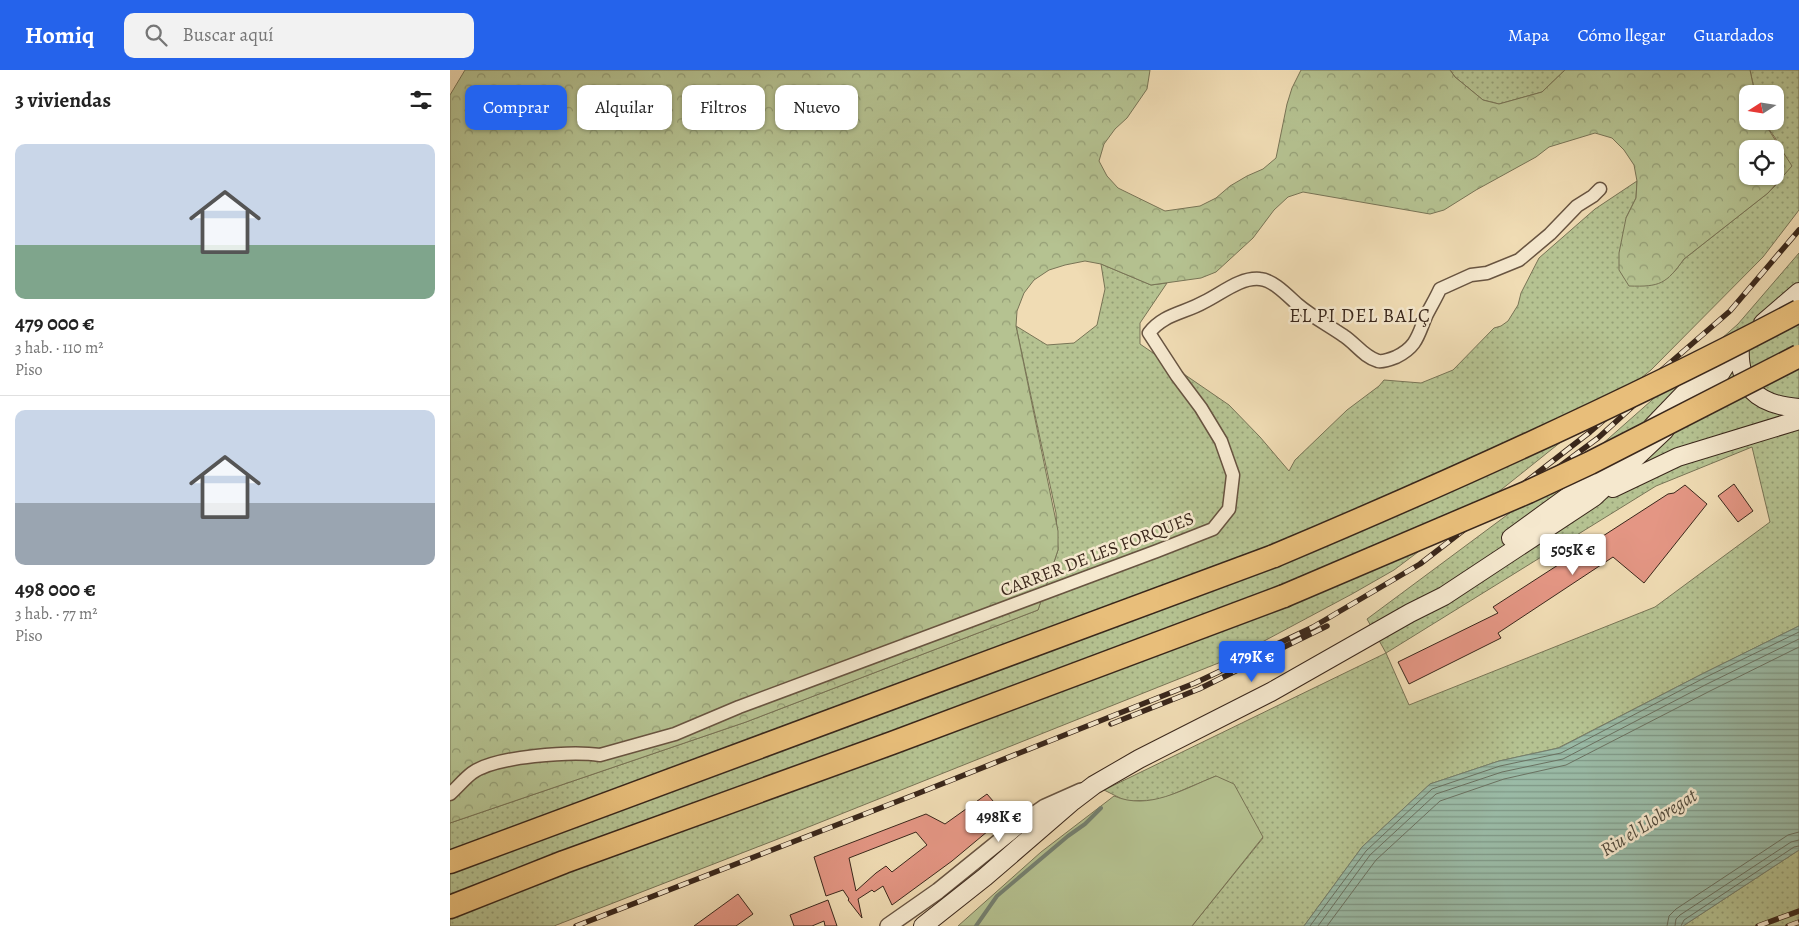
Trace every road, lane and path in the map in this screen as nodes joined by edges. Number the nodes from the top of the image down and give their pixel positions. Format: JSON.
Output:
{"nodes":[{"id":1,"x":1600,"y":189,"type":"dead end"},
{"id":2,"x":1799,"y":292,"type":"edge"},
{"id":3,"x":1799,"y":311,"type":"edge"},
{"id":4,"x":1740,"y":342,"type":"junction"},
{"id":5,"x":1799,"y":356,"type":"edge"},
{"id":6,"x":1799,"y":408,"type":"edge"},
{"id":7,"x":1799,"y":420,"type":"edge"},
{"id":8,"x":1594,"y":497,"type":"junction"},
{"id":9,"x":1410,"y":612,"type":"junction"},
{"id":10,"x":1094,"y":785,"type":"junction"},
{"id":11,"x":450,"y":794,"type":"edge"},
{"id":12,"x":450,"y":862,"type":"edge"},
{"id":13,"x":450,"y":907,"type":"edge"},
{"id":14,"x":888,"y":926,"type":"edge"},
{"id":15,"x":923,"y":926,"type":"edge"}],
"edges":[{"from":1,"to":11,"type":"street","name":"CARRER DE LES FORQUES"},
{"from":2,"to":4,"type":"main road"},
{"from":3,"to":12,"type":"highway","bridge":true},
{"from":4,"to":6,"type":"main road"},
{"from":4,"to":8,"type":"main road"},
{"from":4,"to":9,"type":"main road"},
{"from":5,"to":13,"type":"highway","bridge":true},
{"from":7,"to":8,"type":"main road"},
{"from":8,"to":9,"type":"main road"},
{"from":9,"to":10,"type":"main road"},
{"from":10,"to":14,"type":"street"},
{"from":10,"to":15,"type":"main road"}]}
